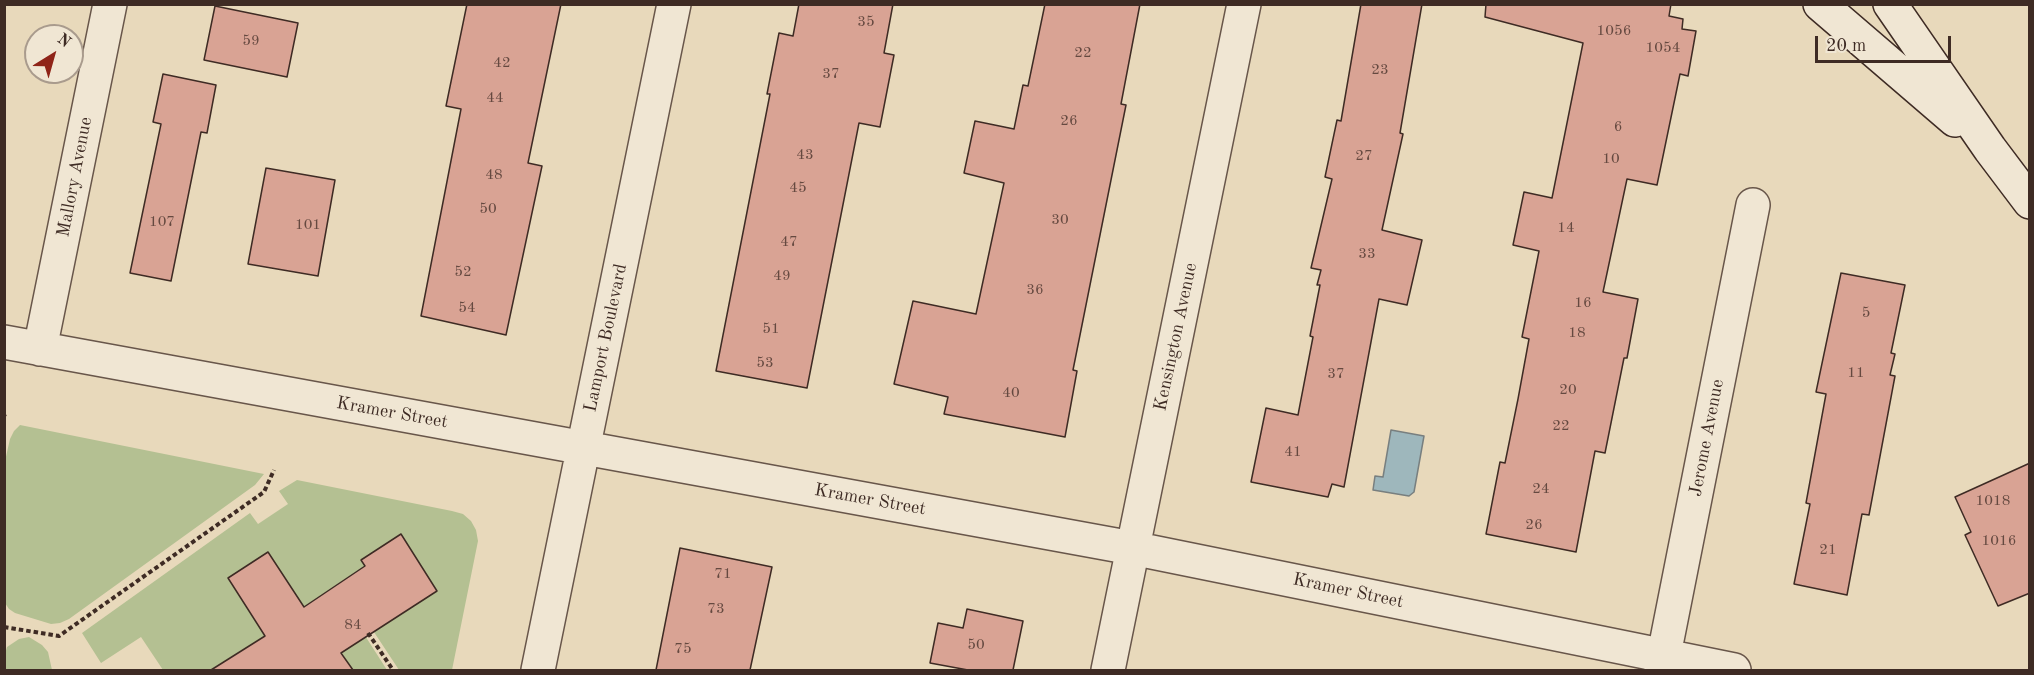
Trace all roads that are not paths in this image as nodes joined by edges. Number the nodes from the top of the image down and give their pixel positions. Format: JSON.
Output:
{"nodes":[{"id":1,"x":110,"y":4,"type":"edge"},
{"id":2,"x":674,"y":4,"type":"edge"},
{"id":3,"x":1244,"y":4,"type":"edge"},
{"id":4,"x":1820,"y":4,"type":"edge"},
{"id":5,"x":1890,"y":4,"type":"edge"},
{"id":6,"x":1990,"y":149,"type":"junction"},
{"id":7,"x":2030,"y":202,"type":"edge"},
{"id":8,"x":1753,"y":206,"type":"dead end"},
{"id":9,"x":4,"y":342,"type":"edge"},
{"id":10,"x":40,"y":349,"type":"junction"},
{"id":11,"x":583,"y":447,"type":"junction"},
{"id":12,"x":1132,"y":548,"type":"junction"},
{"id":13,"x":1663,"y":663,"type":"edge"},
{"id":14,"x":538,"y":670,"type":"edge"},
{"id":15,"x":1108,"y":670,"type":"edge"},
{"id":16,"x":1734,"y":670,"type":"edge"}],
"edges":[{"from":1,"to":10,"type":"street","name":"Mallory Avenue"},
{"from":2,"to":11,"type":"street","name":"Lamport Boulevard"},
{"from":3,"to":12,"type":"street","name":"Kensington Avenue"},
{"from":4,"to":6,"type":"street"},
{"from":5,"to":6,"type":"street"},
{"from":6,"to":7,"type":"street"},
{"from":8,"to":13,"type":"street","name":"Jerome Avenue"},
{"from":9,"to":10,"type":"street","name":"Kramer Street"},
{"from":10,"to":11,"type":"street","name":"Kramer Street"},
{"from":11,"to":12,"type":"street","name":"Kramer Street"},
{"from":11,"to":14,"type":"street","name":"Lamport Boulevard"},
{"from":12,"to":13,"type":"street","name":"Kramer Street"},
{"from":12,"to":15,"type":"street","name":"Kensington Avenue"},
{"from":13,"to":16,"type":"street","name":"Kramer Street"}]}
